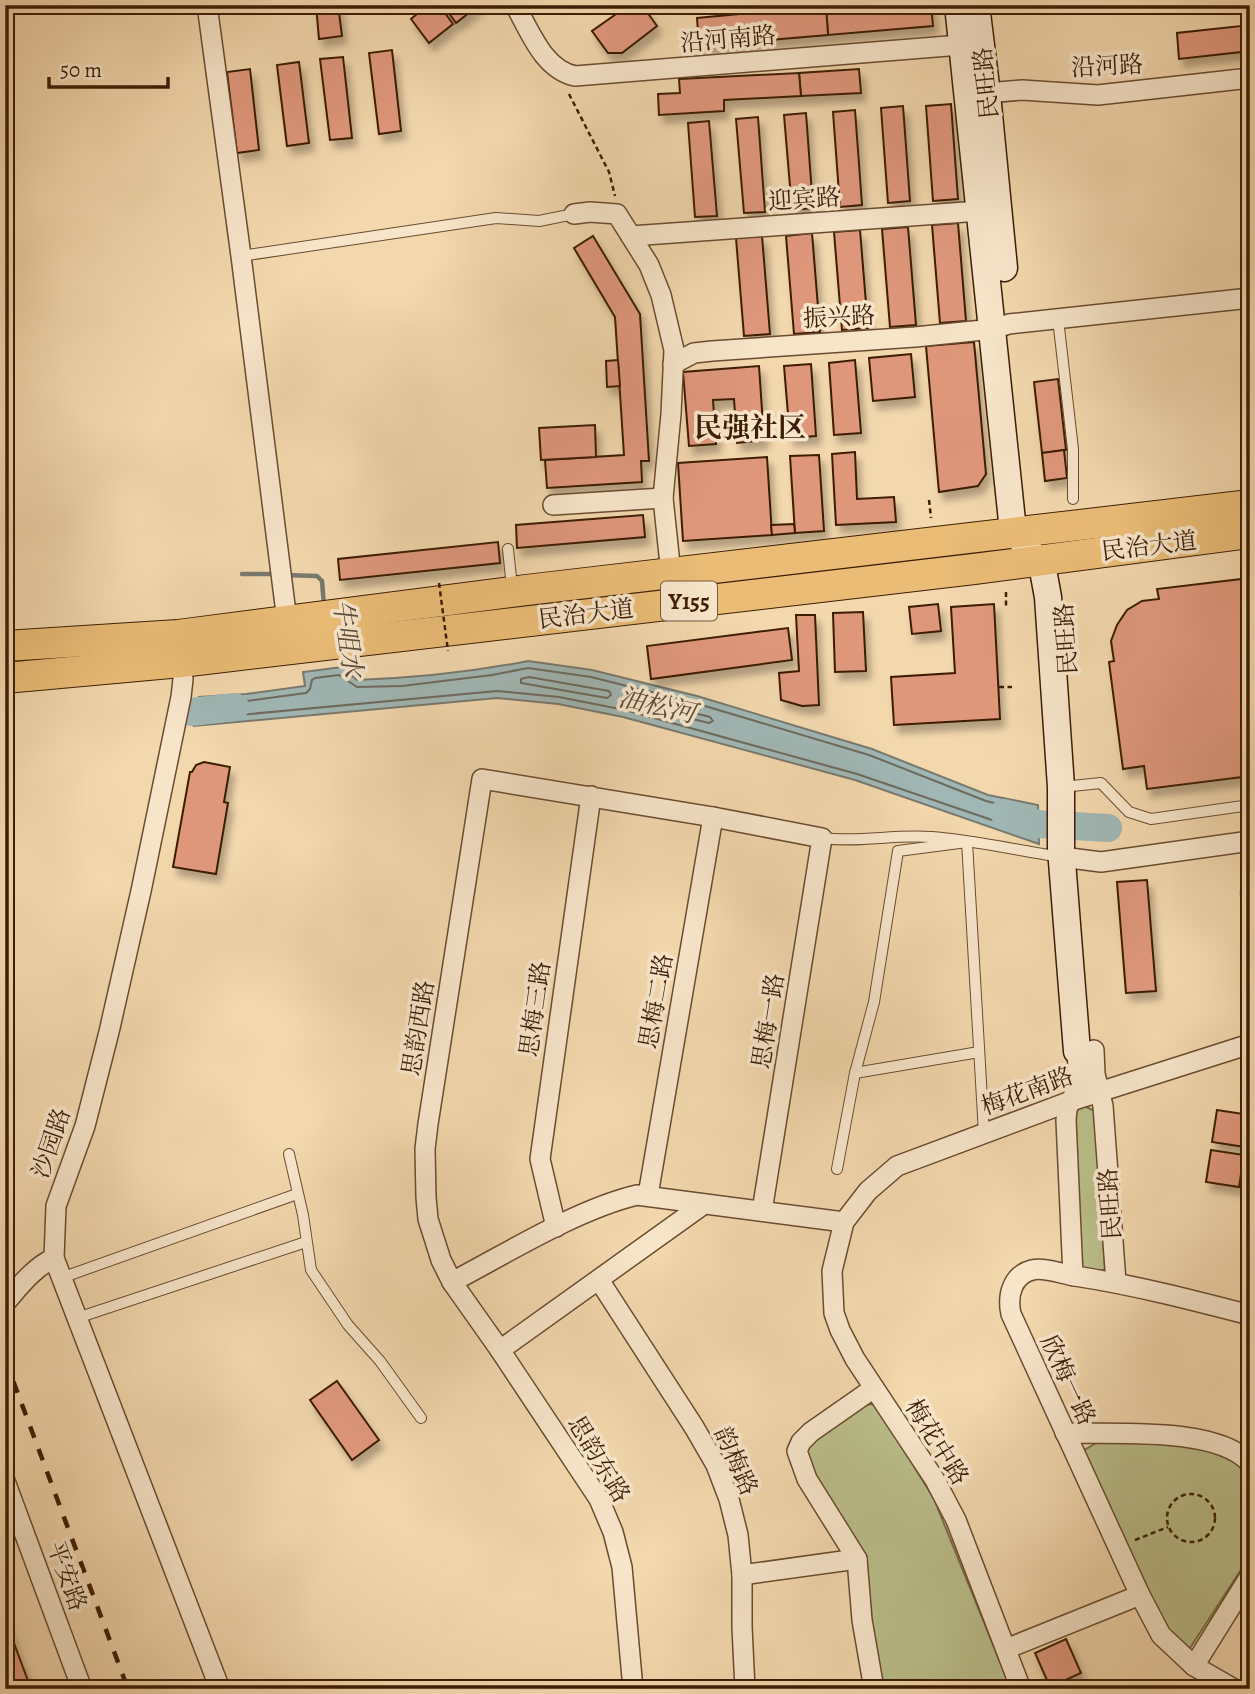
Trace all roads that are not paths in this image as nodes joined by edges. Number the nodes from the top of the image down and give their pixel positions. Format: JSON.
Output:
{"nodes":[{"id":1,"x":207,"y":5,"type":"edge"},
{"id":2,"x":515,"y":5,"type":"edge"},
{"id":3,"x":958,"y":5,"type":"edge"},
{"id":4,"x":976,"y":5,"type":"edge"},
{"id":5,"x":972,"y":44,"type":"junction"},
{"id":6,"x":1250,"y":78,"type":"edge"},
{"id":7,"x":977,"y":94,"type":"junction"},
{"id":8,"x":980,"y":211,"type":"junction"},
{"id":9,"x":575,"y":214,"type":"joint"},
{"id":10,"x":631,"y":236,"type":"junction"},
{"id":11,"x":241,"y":256,"type":"junction"},
{"id":12,"x":1250,"y":298,"type":"edge"},
{"id":13,"x":1058,"y":319,"type":"junction"},
{"id":14,"x":1001,"y":327,"type":"junction"},
{"id":15,"x":668,"y":363,"type":"junction"},
{"id":16,"x":663,"y":498,"type":"junction"},
{"id":17,"x":1073,"y":499,"type":"dead end"},
{"id":18,"x":553,"y":505,"type":"dead end"},
{"id":19,"x":1250,"y":505,"type":"edge"},
{"id":20,"x":1025,"y":531,"type":"junction"},
{"id":21,"x":1250,"y":533,"type":"edge"},
{"id":22,"x":508,"y":550,"type":"dead end"},
{"id":23,"x":1045,"y":560,"type":"junction"},
{"id":24,"x":671,"y":574,"type":"junction"},
{"id":25,"x":512,"y":592,"type":"junction"},
{"id":26,"x":296,"y":629,"type":"junction"},
{"id":27,"x":339,"y":629,"type":"junction"},
{"id":28,"x":5,"y":646,"type":"edge"},
{"id":29,"x":179,"y":648,"type":"junction"},
{"id":30,"x":5,"y":678,"type":"edge"},
{"id":31,"x":1069,"y":793,"type":"junction"},
{"id":32,"x":591,"y":796,"type":"junction"},
{"id":33,"x":1250,"y":805,"type":"edge"},
{"id":34,"x":713,"y":817,"type":"junction"},
{"id":35,"x":822,"y":838,"type":"junction"},
{"id":36,"x":1250,"y":841,"type":"edge"},
{"id":37,"x":967,"y":842,"type":"junction"},
{"id":38,"x":1071,"y":854,"type":"junction"},
{"id":39,"x":1250,"y":1044,"type":"edge"},
{"id":40,"x":1085,"y":1051,"type":"junction"},
{"id":41,"x":979,"y":1052,"type":"junction"},
{"id":42,"x":855,"y":1073,"type":"junction"},
{"id":43,"x":1101,"y":1091,"type":"junction"},
{"id":44,"x":1071,"y":1101,"type":"junction"},
{"id":45,"x":984,"y":1133,"type":"junction"},
{"id":46,"x":289,"y":1154,"type":"dead end"},
{"id":47,"x":837,"y":1170,"type":"dead end"},
{"id":48,"x":297,"y":1194,"type":"junction"},
{"id":49,"x":648,"y":1195,"type":"junction"},
{"id":50,"x":704,"y":1204,"type":"junction"},
{"id":51,"x":762,"y":1211,"type":"junction"},
{"id":52,"x":844,"y":1222,"type":"junction"},
{"id":53,"x":556,"y":1227,"type":"junction"},
{"id":54,"x":306,"y":1242,"type":"junction"},
{"id":55,"x":54,"y":1258,"type":"junction"},
{"id":56,"x":1073,"y":1276,"type":"junction"},
{"id":57,"x":61,"y":1278,"type":"junction"},
{"id":58,"x":598,"y":1280,"type":"junction"},
{"id":59,"x":452,"y":1282,"type":"junction"},
{"id":60,"x":1116,"y":1282,"type":"junction"},
{"id":61,"x":5,"y":1303,"type":"edge"},
{"id":62,"x":1250,"y":1315,"type":"edge"},
{"id":63,"x":76,"y":1318,"type":"junction"},
{"id":64,"x":500,"y":1350,"type":"junction"},
{"id":65,"x":874,"y":1388,"type":"junction"},
{"id":66,"x":421,"y":1418,"type":"dead end"},
{"id":67,"x":1065,"y":1433,"type":"junction"},
{"id":68,"x":1250,"y":1463,"type":"edge"},
{"id":69,"x":5,"y":1481,"type":"edge"},
{"id":70,"x":857,"y":1559,"type":"junction"},
{"id":71,"x":742,"y":1575,"type":"junction"},
{"id":72,"x":1250,"y":1576,"type":"edge"},
{"id":73,"x":1140,"y":1595,"type":"junction"},
{"id":74,"x":1006,"y":1649,"type":"junction"},
{"id":75,"x":1194,"y":1666,"type":"junction"},
{"id":76,"x":82,"y":1689,"type":"edge"},
{"id":77,"x":220,"y":1689,"type":"edge"},
{"id":78,"x":633,"y":1689,"type":"edge"},
{"id":79,"x":745,"y":1689,"type":"edge"},
{"id":80,"x":874,"y":1689,"type":"edge"},
{"id":81,"x":1021,"y":1689,"type":"edge"},
{"id":82,"x":1234,"y":1689,"type":"edge"}],
"edges":[{"from":1,"to":11,"type":"street"},
{"from":2,"to":5,"type":"street","name":"沿河南路"},
{"from":3,"to":5,"type":"main road","name":"民旺路"},
{"from":4,"to":5,"type":"main road","name":"民旺路"},
{"from":5,"to":7,"type":"main road","name":"民旺路"},
{"from":6,"to":7,"type":"street","name":"沿河路"},
{"from":7,"to":8,"type":"main road","name":"民旺路"},
{"from":7,"to":14,"type":"main road","name":"民旺路"},
{"from":8,"to":10,"type":"street","name":"迎宾路"},
{"from":8,"to":14,"type":"main road","name":"民旺路"},
{"from":9,"to":10,"type":"street"},
{"from":9,"to":11,"type":"lane"},
{"from":10,"to":15,"type":"street"},
{"from":11,"to":26,"type":"street"},
{"from":12,"to":13,"type":"street","name":"振兴路"},
{"from":13,"to":14,"type":"street","name":"振兴路"},
{"from":13,"to":17,"type":"lane"},
{"from":14,"to":15,"type":"street","name":"振兴路"},
{"from":14,"to":20,"type":"main road","name":"民旺路"},
{"from":15,"to":16,"type":"street"},
{"from":16,"to":18,"type":"street"},
{"from":16,"to":24,"type":"street"},
{"from":19,"to":20,"type":"main road","name":"民治大道","number":"Y155"},
{"from":20,"to":23,"type":"main road","name":"民旺路"},
{"from":20,"to":24,"type":"main road","name":"民治大道","number":"Y155"},
{"from":21,"to":23,"type":"main road","name":"民治大道","number":"Y155"},
{"from":22,"to":25,"type":"lane"},
{"from":23,"to":27,"type":"main road","name":"民治大道","number":"Y155"},
{"from":23,"to":31,"type":"main road","name":"民旺路"},
{"from":24,"to":25,"type":"main road","name":"民治大道","number":"Y155"},
{"from":25,"to":27,"type":"main road","name":"民治大道","number":"Y155"},
{"from":26,"to":27,"type":"main road","name":"民治大道","number":"Y155"},
{"from":26,"to":29,"type":"main road","name":"民治大道","number":"Y155"},
{"from":28,"to":29,"type":"main road","name":"民治大道","number":"Y155"},
{"from":29,"to":30,"type":"main road","name":"民治大道","number":"Y155"},
{"from":29,"to":55,"type":"street","name":"沙园路"},
{"from":31,"to":33,"type":"lane"},
{"from":31,"to":38,"type":"main road","name":"民旺路"},
{"from":32,"to":34,"type":"street"},
{"from":32,"to":53,"type":"street","name":"思梅三路"},
{"from":32,"to":59,"type":"street","name":"思韵西路"},
{"from":34,"to":35,"type":"street"},
{"from":34,"to":49,"type":"street","name":"思梅二路"},
{"from":35,"to":37,"type":"lane"},
{"from":35,"to":51,"type":"street","name":"思梅一路"},
{"from":36,"to":38,"type":"street"},
{"from":37,"to":38,"type":"lane"},
{"from":37,"to":41,"type":"lane"},
{"from":37,"to":42,"type":"lane"},
{"from":38,"to":40,"type":"main road","name":"民旺路"},
{"from":39,"to":43,"type":"street","name":"梅花南路"},
{"from":40,"to":43,"type":"street","name":"民旺路"},
{"from":40,"to":44,"type":"street","name":"民旺路"},
{"from":41,"to":42,"type":"lane"},
{"from":41,"to":45,"type":"lane"},
{"from":42,"to":47,"type":"lane"},
{"from":43,"to":44,"type":"street","name":"梅花南路"},
{"from":43,"to":60,"type":"street","name":"民旺路"},
{"from":44,"to":45,"type":"street","name":"梅花南路"},
{"from":44,"to":56,"type":"street","name":"民旺路"},
{"from":45,"to":52,"type":"street","name":"梅花南路"},
{"from":46,"to":48,"type":"lane"},
{"from":48,"to":54,"type":"lane"},
{"from":48,"to":57,"type":"lane"},
{"from":49,"to":50,"type":"street"},
{"from":49,"to":53,"type":"street"},
{"from":50,"to":51,"type":"street"},
{"from":50,"to":58,"type":"street"},
{"from":51,"to":52,"type":"street"},
{"from":52,"to":65,"type":"street","name":"梅花中路"},
{"from":53,"to":59,"type":"street"},
{"from":54,"to":63,"type":"lane"},
{"from":54,"to":66,"type":"lane"},
{"from":55,"to":57,"type":"street","name":"沙园路"},
{"from":55,"to":61,"type":"street"},
{"from":56,"to":60,"type":"street","name":"欣梅一路"},
{"from":56,"to":67,"type":"street","name":"欣梅一路"},
{"from":57,"to":63,"type":"street","name":"沙园路"},
{"from":58,"to":64,"type":"street"},
{"from":58,"to":71,"type":"street","name":"韵梅路"},
{"from":59,"to":64,"type":"street","name":"思韵西路"},
{"from":60,"to":62,"type":"street","name":"欣梅一路"},
{"from":63,"to":77,"type":"street","name":"沙园路"},
{"from":64,"to":78,"type":"street","name":"思韵东路"},
{"from":65,"to":70,"type":"street"},
{"from":65,"to":74,"type":"street","name":"梅花中路"},
{"from":67,"to":68,"type":"street"},
{"from":67,"to":73,"type":"street","name":"欣梅一路"},
{"from":69,"to":76,"type":"street","name":"平安路"},
{"from":70,"to":71,"type":"street"},
{"from":70,"to":80,"type":"street"},
{"from":71,"to":79,"type":"street","name":"韵梅路"},
{"from":72,"to":75,"type":"street"},
{"from":73,"to":74,"type":"street"},
{"from":73,"to":75,"type":"street","name":"欣梅一路"},
{"from":74,"to":81,"type":"street","name":"梅花中路"},
{"from":75,"to":82,"type":"street","name":"欣梅一路"}]}
